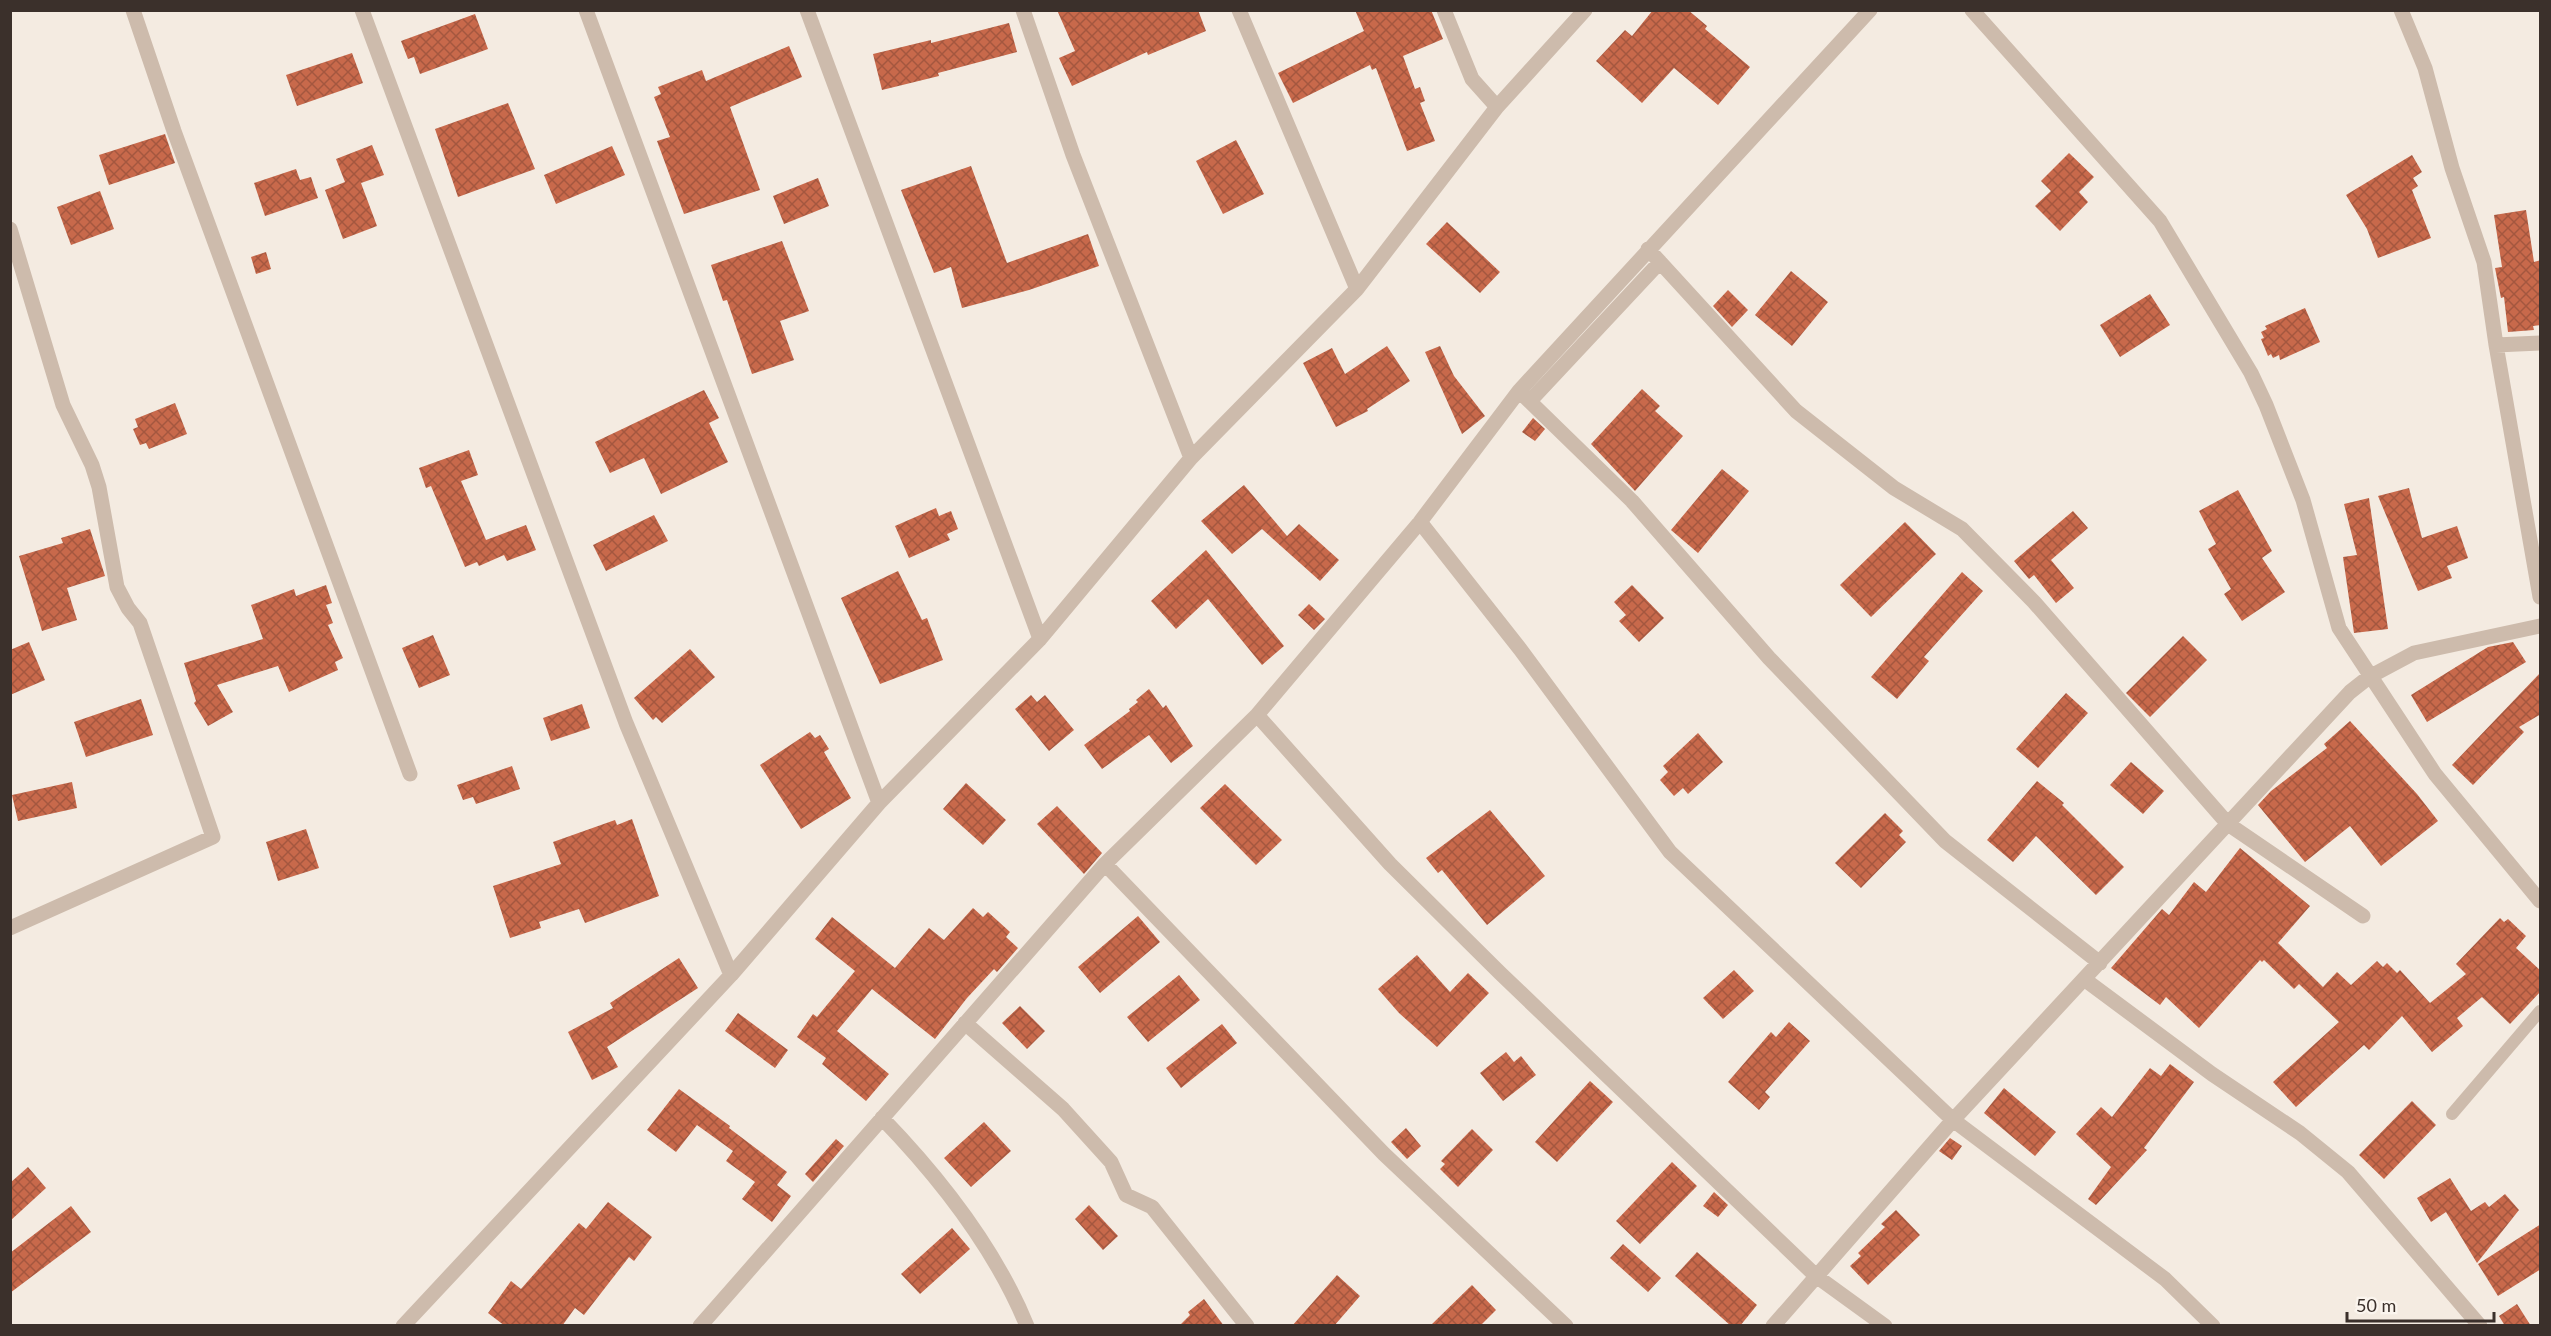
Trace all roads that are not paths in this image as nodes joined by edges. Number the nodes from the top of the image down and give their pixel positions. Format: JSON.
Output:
{"nodes":[{"id":1,"x":133,"y":10,"type":"edge"},
{"id":2,"x":362,"y":10,"type":"edge"},
{"id":3,"x":586,"y":10,"type":"edge"},
{"id":4,"x":807,"y":10,"type":"edge"},
{"id":5,"x":1023,"y":10,"type":"edge"},
{"id":6,"x":1239,"y":10,"type":"edge"},
{"id":7,"x":1444,"y":10,"type":"edge"},
{"id":8,"x":1586,"y":10,"type":"edge"},
{"id":9,"x":1870,"y":10,"type":"edge"},
{"id":10,"x":1972,"y":10,"type":"edge"},
{"id":11,"x":2401,"y":10,"type":"edge"},
{"id":12,"x":1497,"y":107,"type":"junction"},
{"id":13,"x":10,"y":229,"type":"edge"},
{"id":14,"x":1648,"y":249,"type":"junction"},
{"id":15,"x":1660,"y":262,"type":"junction"},
{"id":16,"x":1357,"y":289,"type":"junction"},
{"id":17,"x":2541,"y":343,"type":"edge"},
{"id":18,"x":2496,"y":345,"type":"junction"},
{"id":19,"x":1525,"y":396,"type":"junction"},
{"id":20,"x":1191,"y":458,"type":"junction"},
{"id":21,"x":1420,"y":522,"type":"junction"},
{"id":22,"x":2541,"y":597,"type":"edge"},
{"id":23,"x":2541,"y":626,"type":"edge"},
{"id":24,"x":1040,"y":639,"type":"junction"},
{"id":25,"x":2368,"y":676,"type":"junction"},
{"id":26,"x":1257,"y":715,"type":"junction"},
{"id":27,"x":410,"y":774,"type":"dead end"},
{"id":28,"x":879,"y":803,"type":"junction"},
{"id":29,"x":2228,"y":824,"type":"junction"},
{"id":30,"x":1105,"y":864,"type":"junction"},
{"id":31,"x":2541,"y":901,"type":"edge"},
{"id":32,"x":2363,"y":916,"type":"dead end"},
{"id":33,"x":10,"y":928,"type":"edge"},
{"id":34,"x":2100,"y":963,"type":"junction"},
{"id":35,"x":731,"y":975,"type":"junction"},
{"id":36,"x":2084,"y":979,"type":"junction"},
{"id":37,"x":2541,"y":1011,"type":"edge"},
{"id":38,"x":965,"y":1023,"type":"junction"},
{"id":39,"x":2452,"y":1114,"type":"dead end"},
{"id":40,"x":882,"y":1118,"type":"junction"},
{"id":41,"x":1953,"y":1120,"type":"junction"},
{"id":42,"x":1816,"y":1276,"type":"junction"},
{"id":43,"x":403,"y":1326,"type":"edge"},
{"id":44,"x":700,"y":1326,"type":"edge"},
{"id":45,"x":1027,"y":1326,"type":"edge"},
{"id":46,"x":1247,"y":1326,"type":"edge"},
{"id":47,"x":1566,"y":1326,"type":"edge"},
{"id":48,"x":1773,"y":1326,"type":"edge"},
{"id":49,"x":1885,"y":1326,"type":"edge"},
{"id":50,"x":2213,"y":1326,"type":"edge"},
{"id":51,"x":2480,"y":1326,"type":"edge"}],
"edges":[{"from":1,"to":27,"type":"street"},
{"from":2,"to":35,"type":"street"},
{"from":3,"to":28,"type":"street"},
{"from":4,"to":24,"type":"street"},
{"from":5,"to":20,"type":"street"},
{"from":6,"to":16,"type":"street"},
{"from":7,"to":12,"type":"street"},
{"from":8,"to":12,"type":"street"},
{"from":9,"to":14,"type":"street"},
{"from":10,"to":25,"type":"street"},
{"from":11,"to":18,"type":"street"},
{"from":12,"to":16,"type":"street"},
{"from":13,"to":33,"type":"street"},
{"from":14,"to":15,"type":"street"},
{"from":14,"to":19,"type":"street"},
{"from":15,"to":19,"type":"street"},
{"from":15,"to":29,"type":"street"},
{"from":16,"to":20,"type":"street"},
{"from":17,"to":18,"type":"street"},
{"from":18,"to":22,"type":"street"},
{"from":19,"to":21,"type":"street"},
{"from":19,"to":34,"type":"street"},
{"from":20,"to":24,"type":"street"},
{"from":21,"to":26,"type":"street"},
{"from":21,"to":41,"type":"street"},
{"from":23,"to":25,"type":"street"},
{"from":24,"to":28,"type":"street"},
{"from":25,"to":29,"type":"street"},
{"from":25,"to":31,"type":"street"},
{"from":26,"to":30,"type":"street"},
{"from":26,"to":42,"type":"street"},
{"from":28,"to":35,"type":"street"},
{"from":29,"to":32,"type":"street"},
{"from":29,"to":34,"type":"street"},
{"from":30,"to":38,"type":"street"},
{"from":30,"to":47,"type":"street"},
{"from":34,"to":36,"type":"street"},
{"from":35,"to":43,"type":"street"},
{"from":36,"to":41,"type":"street"},
{"from":36,"to":51,"type":"street"},
{"from":37,"to":39,"type":"lane"},
{"from":38,"to":40,"type":"street"},
{"from":38,"to":46,"type":"street"},
{"from":40,"to":44,"type":"street"},
{"from":40,"to":45,"type":"street"},
{"from":41,"to":42,"type":"street"},
{"from":41,"to":50,"type":"street"},
{"from":42,"to":48,"type":"street"},
{"from":42,"to":49,"type":"street"}]}
